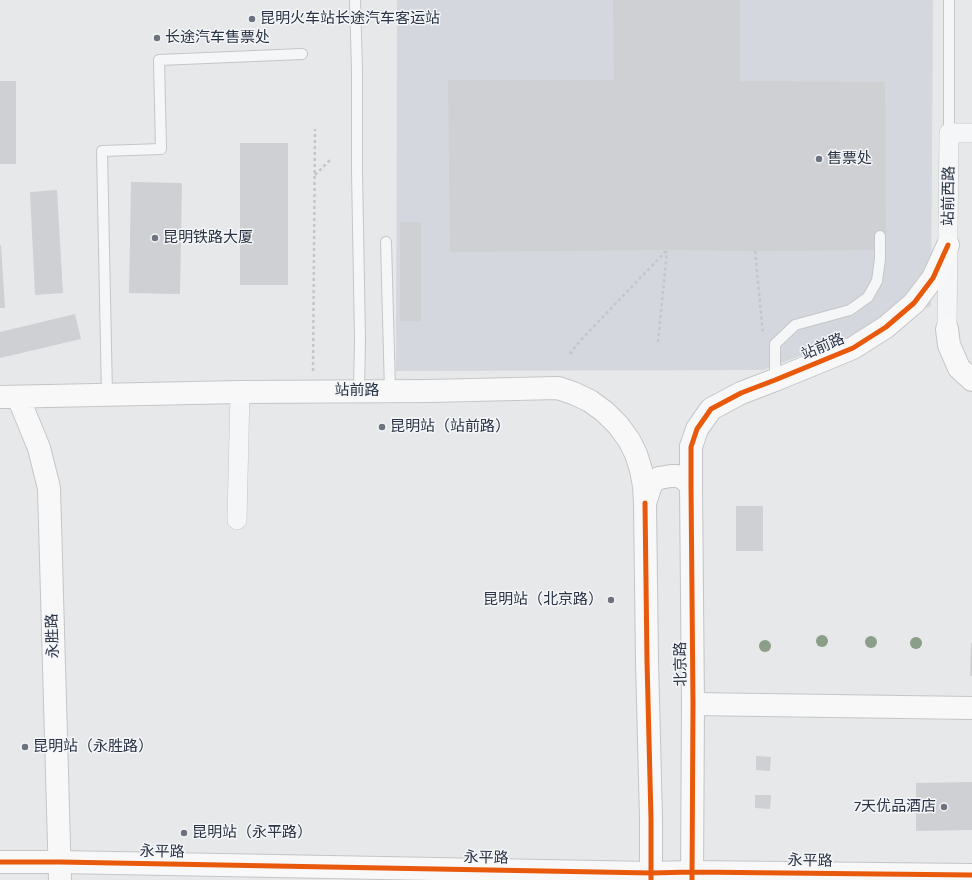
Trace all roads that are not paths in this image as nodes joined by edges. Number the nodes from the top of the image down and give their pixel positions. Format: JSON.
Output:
{"nodes":[{"id":1,"x":355,"y":0,"type":"edge"},
{"id":2,"x":949,"y":0,"type":"edge"},
{"id":3,"x":302,"y":54,"type":"dead end"},
{"id":4,"x":949,"y":133,"type":"junction"},
{"id":5,"x":972,"y":133,"type":"edge"},
{"id":6,"x":880,"y":236,"type":"dead end"},
{"id":7,"x":386,"y":242,"type":"dead end"},
{"id":8,"x":948,"y":245,"type":"junction"},
{"id":9,"x":947,"y":329,"type":"joint"},
{"id":10,"x":775,"y":380,"type":"junction"},
{"id":11,"x":972,"y":380,"type":"edge"},
{"id":12,"x":359,"y":391,"type":"junction"},
{"id":13,"x":390,"y":391,"type":"junction"},
{"id":14,"x":240,"y":392,"type":"junction"},
{"id":15,"x":107,"y":395,"type":"junction"},
{"id":16,"x":9,"y":397,"type":"edge"},
{"id":17,"x":691,"y":448,"type":"joint"},
{"id":18,"x":691,"y":486,"type":"junction"},
{"id":19,"x":645,"y":503,"type":"junction"},
{"id":20,"x":237,"y":520,"type":"dead end"},
{"id":21,"x":693,"y":704,"type":"junction"},
{"id":22,"x":972,"y":708,"type":"edge"},
{"id":23,"x":0,"y":862,"type":"edge"},
{"id":24,"x":60,"y":871,"type":"edge"},
{"id":25,"x":972,"y":875,"type":"edge"},
{"id":26,"x":692,"y":876,"type":"edge"},
{"id":27,"x":786,"y":876,"type":"edge"},
{"id":28,"x":648,"y":878,"type":"edge"}],
"edges":[{"from":1,"to":12,"type":"lane"},
{"from":2,"to":4,"type":"lane"},
{"from":3,"to":15,"type":"lane"},
{"from":4,"to":5,"type":"street"},
{"from":4,"to":8,"type":"street","name":"站前西路"},
{"from":6,"to":10,"type":"lane"},
{"from":7,"to":13,"type":"lane"},
{"from":8,"to":9,"type":"street","name":"站前西路"},
{"from":8,"to":10,"type":"street","name":"站前路"},
{"from":9,"to":11,"type":"street"},
{"from":10,"to":17,"type":"street","name":"站前路"},
{"from":12,"to":13,"type":"street","name":"站前路"},
{"from":12,"to":14,"type":"street","name":"站前路"},
{"from":13,"to":19,"type":"street","name":"站前路"},
{"from":14,"to":15,"type":"street","name":"站前路"},
{"from":14,"to":20,"type":"street"},
{"from":15,"to":16,"type":"street","name":"站前路"},
{"from":16,"to":24,"type":"street","name":"永胜路"},
{"from":17,"to":18,"type":"street","name":"北京路"},
{"from":18,"to":19,"type":"street"},
{"from":18,"to":21,"type":"street","name":"北京路"},
{"from":19,"to":28,"type":"street"},
{"from":21,"to":22,"type":"street"},
{"from":21,"to":26,"type":"street","name":"北京路"},
{"from":23,"to":24,"type":"street","name":"永平路"},
{"from":24,"to":28,"type":"street","name":"永平路"},
{"from":25,"to":27,"type":"street","name":"永平路"},
{"from":26,"to":27,"type":"street","name":"永平路"},
{"from":26,"to":28,"type":"street","name":"永平路"}]}
